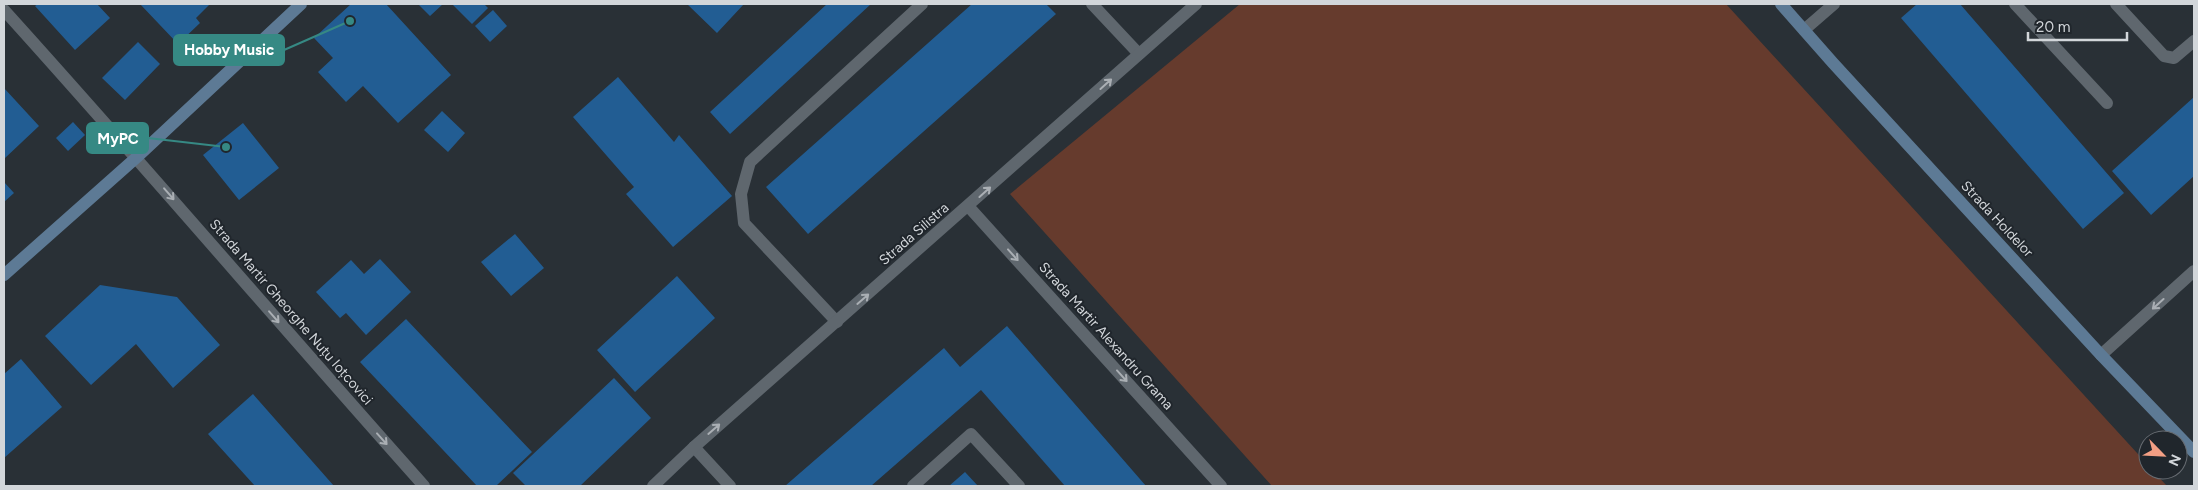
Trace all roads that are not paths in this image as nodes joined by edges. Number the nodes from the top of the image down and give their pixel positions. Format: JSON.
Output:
{"nodes":[{"id":1,"x":301,"y":4,"type":"edge"},
{"id":2,"x":922,"y":4,"type":"edge"},
{"id":3,"x":1092,"y":4,"type":"edge"},
{"id":4,"x":1196,"y":4,"type":"edge"},
{"id":5,"x":1781,"y":4,"type":"edge"},
{"id":6,"x":1834,"y":4,"type":"edge"},
{"id":7,"x":2116,"y":4,"type":"edge"},
{"id":8,"x":2018,"y":5,"type":"edge"},
{"id":9,"x":4,"y":10,"type":"edge"},
{"id":10,"x":1804,"y":30,"type":"junction"},
{"id":11,"x":2194,"y":41,"type":"edge"},
{"id":12,"x":1139,"y":54,"type":"junction"},
{"id":13,"x":2107,"y":104,"type":"dead end"},
{"id":14,"x":136,"y":157,"type":"junction"},
{"id":15,"x":968,"y":206,"type":"junction"},
{"id":16,"x":2194,"y":271,"type":"edge"},
{"id":17,"x":4,"y":275,"type":"edge"},
{"id":18,"x":837,"y":322,"type":"junction"},
{"id":19,"x":2101,"y":355,"type":"junction"},
{"id":20,"x":694,"y":447,"type":"junction"},
{"id":21,"x":2194,"y":452,"type":"edge"},
{"id":22,"x":424,"y":486,"type":"edge"},
{"id":23,"x":653,"y":486,"type":"edge"},
{"id":24,"x":730,"y":486,"type":"edge"},
{"id":25,"x":913,"y":486,"type":"edge"},
{"id":26,"x":1019,"y":486,"type":"edge"},
{"id":27,"x":1221,"y":486,"type":"edge"}],
"edges":[{"from":1,"to":14,"type":"street"},
{"from":2,"to":18,"type":"street"},
{"from":3,"to":12,"type":"street"},
{"from":4,"to":12,"type":"street","name":"Strada Silistra"},
{"from":5,"to":10,"type":"street","name":"Strada Holdelor"},
{"from":6,"to":10,"type":"street"},
{"from":7,"to":11,"type":"street"},
{"from":8,"to":13,"type":"street"},
{"from":9,"to":14,"type":"street","name":"Strada Martir Gheorghe Nuțu Ioțcovici"},
{"from":10,"to":19,"type":"street","name":"Strada Holdelor"},
{"from":15,"to":12,"type":"street","name":"Strada Silistra","one_way":true},
{"from":14,"to":17,"type":"street"},
{"from":14,"to":22,"type":"street","name":"Strada Martir Gheorghe Nuțu Ioțcovici","one_way":true},
{"from":18,"to":15,"type":"street","name":"Strada Silistra","one_way":true},
{"from":15,"to":27,"type":"street","name":"Strada Martir Alexandru Grama","one_way":true},
{"from":16,"to":19,"type":"street","one_way":true},
{"from":20,"to":18,"type":"street","name":"Strada Silistra","one_way":true},
{"from":19,"to":21,"type":"street","name":"Strada Holdelor"},
{"from":20,"to":23,"type":"street","name":"Strada Silistra"},
{"from":20,"to":24,"type":"street"},
{"from":25,"to":26,"type":"street"}]}
